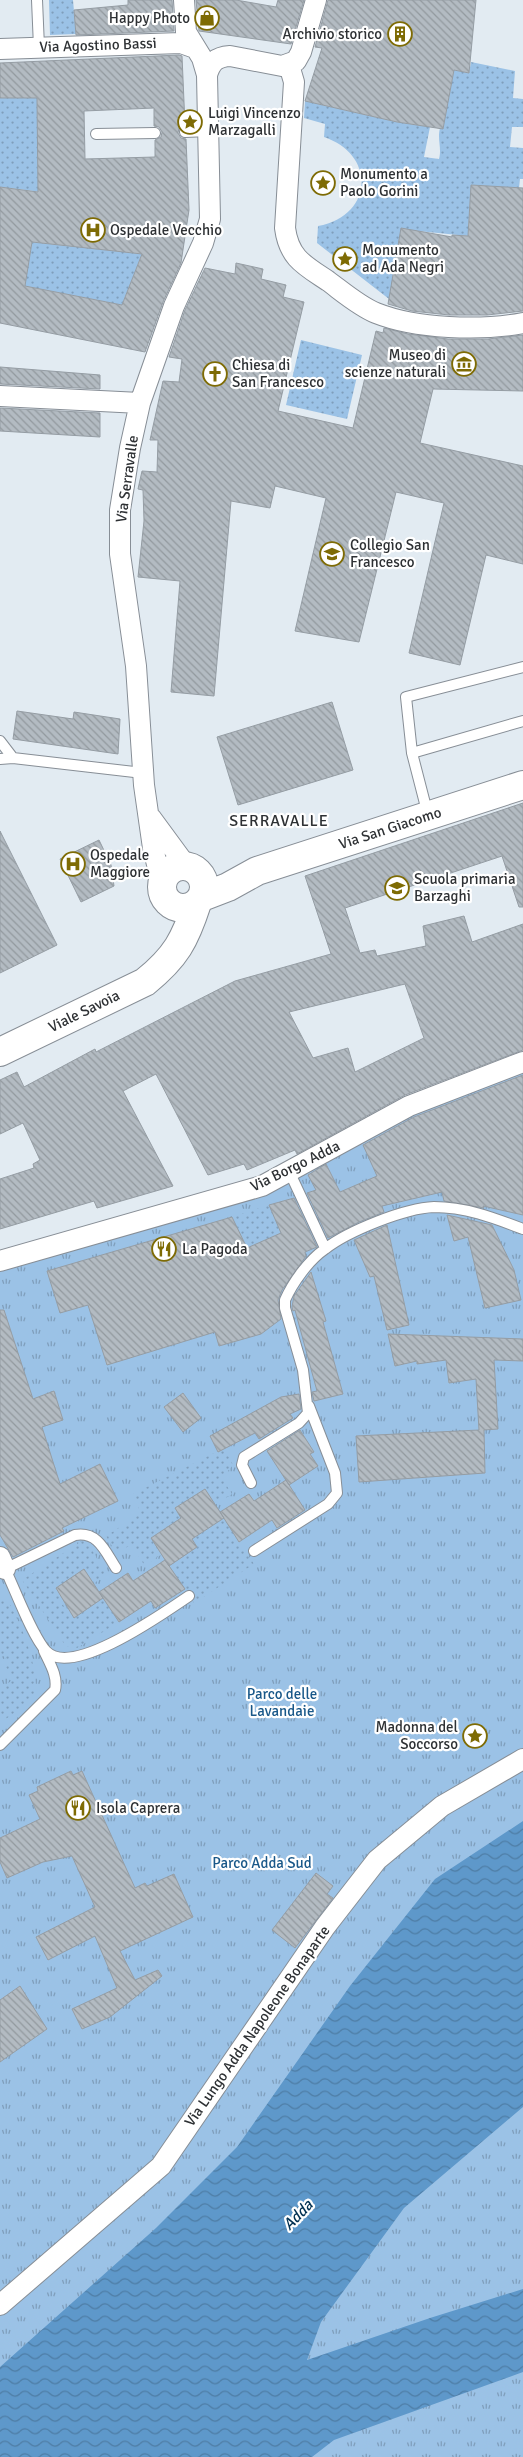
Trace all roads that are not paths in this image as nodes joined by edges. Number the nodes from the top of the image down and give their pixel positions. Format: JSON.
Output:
{"nodes":[{"id":1,"x":37,"y":0,"type":"edge"},
{"id":2,"x":184,"y":0,"type":"edge"},
{"id":3,"x":316,"y":0,"type":"edge"},
{"id":4,"x":39,"y":47,"type":"junction"},
{"id":5,"x":195,"y":48,"type":"junction"},
{"id":6,"x":0,"y":49,"type":"edge"},
{"id":7,"x":292,"y":63,"type":"junction"},
{"id":8,"x":207,"y":75,"type":"junction"},
{"id":9,"x":209,"y":131,"type":"junction"},
{"id":10,"x":186,"y":132,"type":"dead end"},
{"id":11,"x":155,"y":133,"type":"dead end"},
{"id":12,"x":96,"y":134,"type":"dead end"},
{"id":13,"x":523,"y":323,"type":"edge"},
{"id":14,"x":0,"y":396,"type":"edge"},
{"id":15,"x":140,"y":403,"type":"junction"},
{"id":16,"x":523,"y":667,"type":"edge"},
{"id":17,"x":523,"y":721,"type":"edge"},
{"id":18,"x":0,"y":741,"type":"edge"},
{"id":19,"x":412,"y":753,"type":"junction"},
{"id":20,"x":13,"y":758,"type":"junction"},
{"id":21,"x":0,"y":759,"type":"edge"},
{"id":22,"x":143,"y":773,"type":"junction"},
{"id":23,"x":523,"y":785,"type":"edge"},
{"id":24,"x":428,"y":815,"type":"junction"},
{"id":25,"x":149,"y":816,"type":"junction"},
{"id":26,"x":196,"y":885,"type":"junction"},
{"id":27,"x":164,"y":892,"type":"junction"},
{"id":28,"x":164,"y":964,"type":"junction"},
{"id":29,"x":0,"y":1052,"type":"edge"},
{"id":30,"x":523,"y":1062,"type":"edge"},
{"id":31,"x":289,"y":1171,"type":"junction"},
{"id":32,"x":523,"y":1229,"type":"edge"},
{"id":33,"x":325,"y":1248,"type":"junction"},
{"id":34,"x":0,"y":1262,"type":"edge"},
{"id":35,"x":309,"y":1406,"type":"junction"},
{"id":36,"x":251,"y":1483,"type":"dead end"},
{"id":37,"x":254,"y":1551,"type":"dead end"},
{"id":38,"x":2,"y":1566,"type":"edge"},
{"id":39,"x":116,"y":1568,"type":"dead end"},
{"id":40,"x":189,"y":1596,"type":"dead end"},
{"id":41,"x":41,"y":1643,"type":"junction"},
{"id":42,"x":0,"y":1745,"type":"edge"},
{"id":43,"x":523,"y":1759,"type":"edge"},
{"id":44,"x":0,"y":2305,"type":"edge"}],
"edges":[{"from":1,"to":4,"type":"lane"},
{"from":2,"to":5,"type":"street","name":"Via Serravalle"},
{"from":3,"to":7,"type":"street"},
{"from":4,"to":5,"type":"street","name":"Via Agostino Bassi"},
{"from":4,"to":6,"type":"street","name":"Via Agostino Bassi"},
{"from":5,"to":8,"type":"street","name":"Via Serravalle"},
{"from":7,"to":8,"type":"street"},
{"from":7,"to":13,"type":"street"},
{"from":8,"to":9,"type":"street","name":"Via Serravalle"},
{"from":9,"to":10,"type":"lane"},
{"from":9,"to":15,"type":"street","name":"Via Serravalle"},
{"from":11,"to":12,"type":"lane"},
{"from":14,"to":15,"type":"street"},
{"from":15,"to":22,"type":"street","name":"Via Serravalle"},
{"from":16,"to":19,"type":"lane"},
{"from":17,"to":19,"type":"lane"},
{"from":18,"to":20,"type":"lane"},
{"from":19,"to":24,"type":"lane"},
{"from":20,"to":21,"type":"lane"},
{"from":20,"to":22,"type":"lane"},
{"from":22,"to":25,"type":"street","name":"Via Serravalle"},
{"from":23,"to":24,"type":"street","name":"Via San Giacomo"},
{"from":24,"to":26,"type":"street","name":"Via San Giacomo"},
{"from":25,"to":26,"type":"street","name":"Via Serravalle"},
{"from":25,"to":27,"type":"street","name":"Via Serravalle"},
{"from":26,"to":27,"type":"street"},
{"from":26,"to":27,"type":"street"},
{"from":26,"to":28,"type":"street","name":"Viale Savoia"},
{"from":27,"to":28,"type":"street"},
{"from":28,"to":29,"type":"street","name":"Viale Savoia"},
{"from":30,"to":31,"type":"street","name":"Via Borgo Adda"},
{"from":31,"to":33,"type":"lane"},
{"from":31,"to":34,"type":"street","name":"Via Borgo Adda"},
{"from":32,"to":33,"type":"lane"},
{"from":33,"to":35,"type":"lane"},
{"from":35,"to":36,"type":"lane"},
{"from":35,"to":37,"type":"lane"},
{"from":38,"to":39,"type":"lane"},
{"from":38,"to":41,"type":"lane"},
{"from":40,"to":41,"type":"lane"},
{"from":41,"to":42,"type":"lane"},
{"from":43,"to":44,"type":"street","name":"Via Lungo Adda Napoleone Bonaparte"}]}
